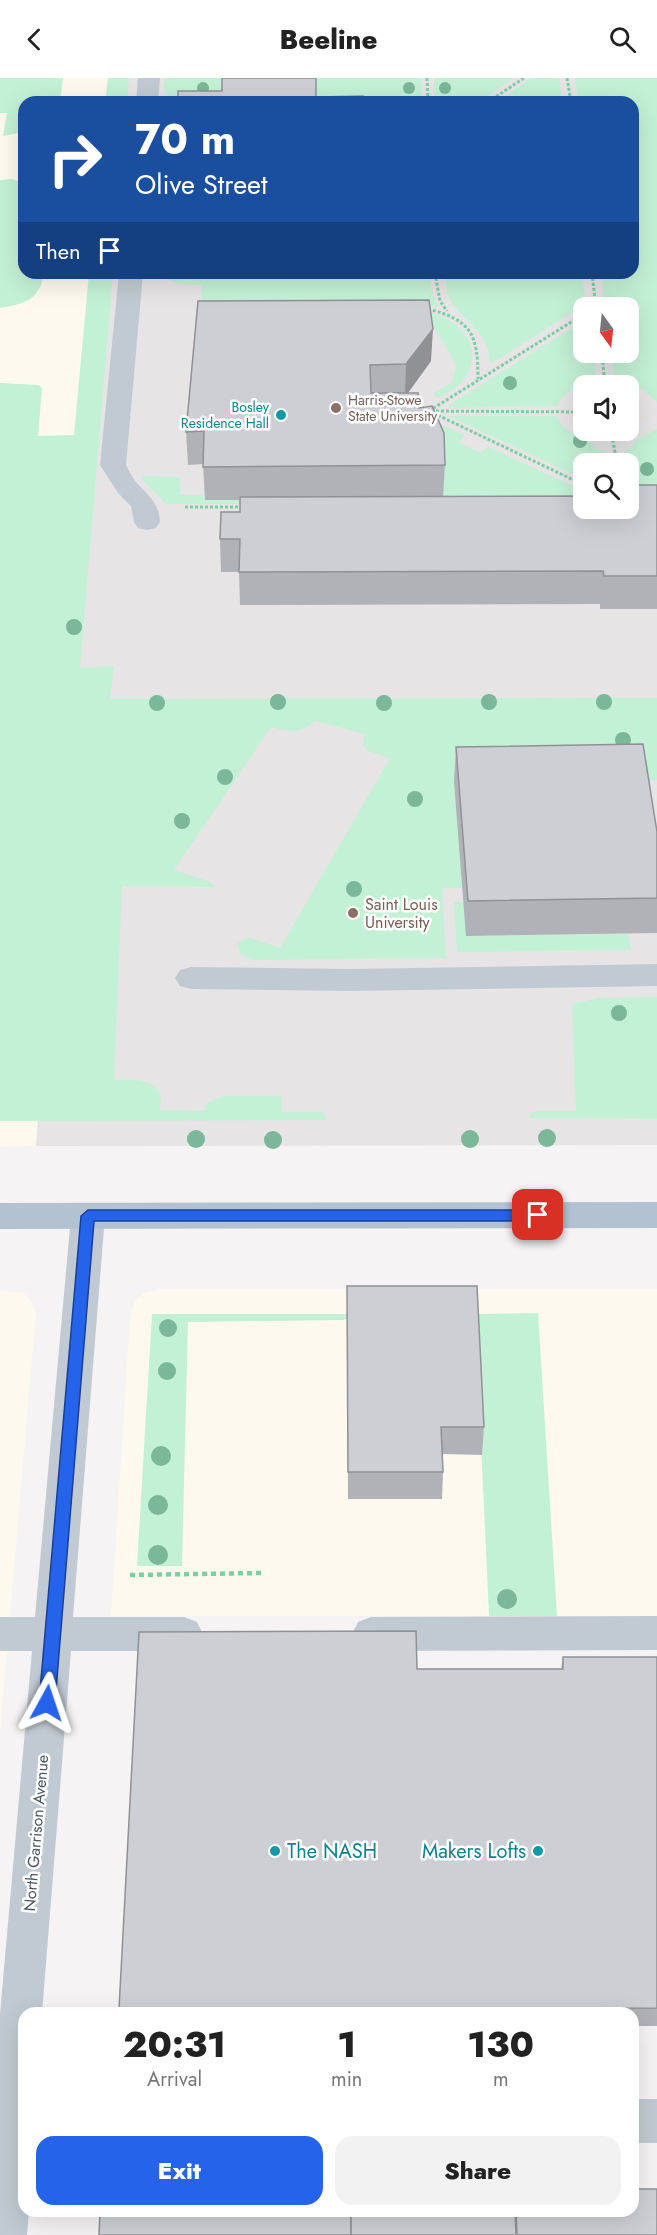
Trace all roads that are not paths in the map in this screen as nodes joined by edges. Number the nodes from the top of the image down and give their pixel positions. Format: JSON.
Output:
{"nodes":[{"id":1,"x":149,"y":78,"type":"edge"},
{"id":2,"x":148,"y":96,"type":"edge"},
{"id":3,"x":130,"y":279,"type":"edge"},
{"id":4,"x":147,"y":516,"type":"road end"},
{"id":5,"x":657,"y":975,"type":"edge"},
{"id":6,"x":191,"y":978,"type":"dead end"},
{"id":7,"x":657,"y":1215,"type":"edge"},
{"id":8,"x":0,"y":1216,"type":"edge"},
{"id":9,"x":88,"y":1216,"type":"junction"},
{"id":10,"x":0,"y":1634,"type":"edge"},
{"id":11,"x":52,"y":1634,"type":"junction"},
{"id":12,"x":216,"y":1634,"type":"edge"},
{"id":13,"x":332,"y":1634,"type":"edge"},
{"id":14,"x":657,"y":1634,"type":"edge"},
{"id":15,"x":21,"y":2007,"type":"edge"},
{"id":16,"x":18,"y":2050,"type":"edge"},
{"id":17,"x":639,"y":2121,"type":"edge"},
{"id":18,"x":657,"y":2121,"type":"edge"},
{"id":19,"x":12,"y":2123,"type":"edge"},
{"id":20,"x":5,"y":2235,"type":"edge"}],
"edges":[{"from":1,"to":2,"type":"street"},
{"from":3,"to":4,"type":"street"},
{"from":5,"to":6,"type":"street"},
{"from":7,"to":9,"type":"main road"},
{"from":8,"to":9,"type":"main road"},
{"from":9,"to":11,"type":"street","name":"North Garrison Avenue"},
{"from":10,"to":11,"type":"street"},
{"from":11,"to":12,"type":"street"},
{"from":11,"to":15,"type":"street","name":"North Garrison Avenue"},
{"from":13,"to":14,"type":"street"},
{"from":16,"to":19,"type":"street","name":"North Garrison Avenue"},
{"from":17,"to":18,"type":"street"},
{"from":19,"to":20,"type":"street","name":"North Garrison Avenue"}]}
